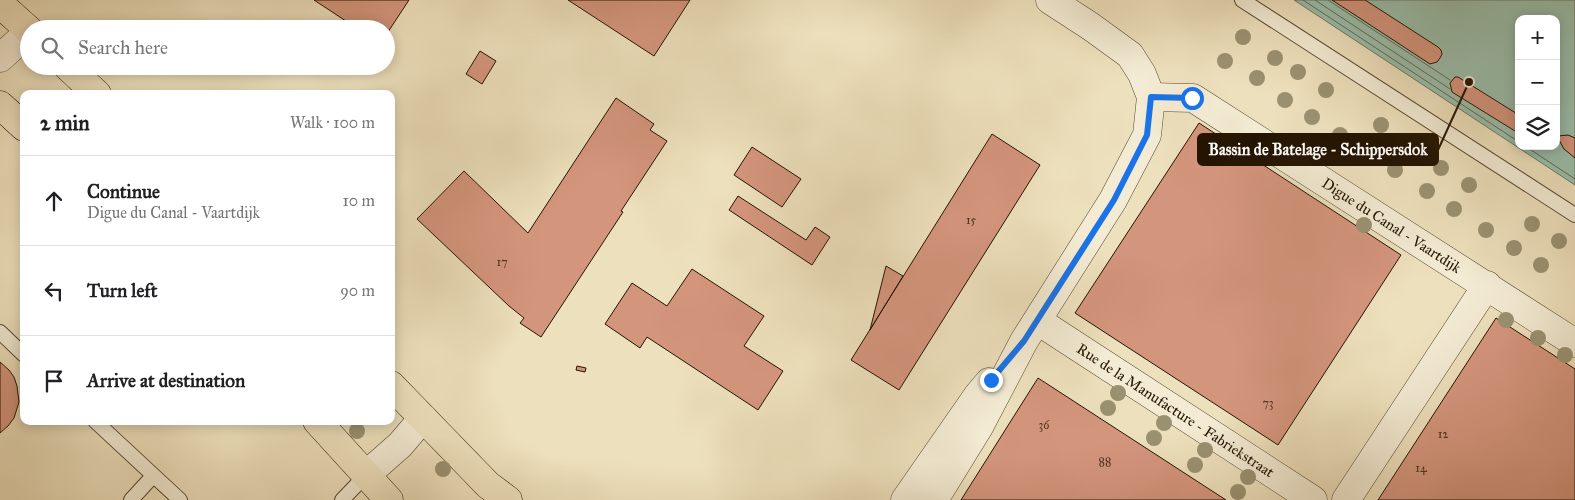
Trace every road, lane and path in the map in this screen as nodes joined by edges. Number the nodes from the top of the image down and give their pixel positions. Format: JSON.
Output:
{"nodes":[{"id":1,"x":1050,"y":0,"type":"edge"},
{"id":2,"x":1242,"y":0,"type":"edge"},
{"id":3,"x":0,"y":4,"type":"edge"},
{"id":4,"x":20,"y":23,"type":"edge"},
{"id":5,"x":20,"y":39,"type":"edge"},
{"id":6,"x":0,"y":58,"type":"edge"},
{"id":7,"x":77,"y":75,"type":"edge"},
{"id":8,"x":93,"y":90,"type":"edge"},
{"id":9,"x":1151,"y":97,"type":"junction"},
{"id":10,"x":0,"y":105,"type":"edge"},
{"id":11,"x":20,"y":123,"type":"edge"},
{"id":12,"x":1575,"y":215,"type":"edge"},
{"id":13,"x":1487,"y":285,"type":"junction"},
{"id":14,"x":1031,"y":331,"type":"junction"},
{"id":15,"x":0,"y":332,"type":"edge"},
{"id":16,"x":1575,"y":343,"type":"edge"},
{"id":17,"x":20,"y":351,"type":"edge"},
{"id":18,"x":395,"y":389,"type":"edge"},
{"id":19,"x":423,"y":418,"type":"junction"},
{"id":20,"x":99,"y":425,"type":"edge"},
{"id":21,"x":321,"y":425,"type":"edge"},
{"id":22,"x":366,"y":474,"type":"junction"},
{"id":23,"x":153,"y":476,"type":"junction"},
{"id":24,"x":131,"y":500,"type":"edge"},
{"id":25,"x":180,"y":500,"type":"edge"},
{"id":26,"x":342,"y":500,"type":"edge"},
{"id":27,"x":390,"y":500,"type":"edge"},
{"id":28,"x":508,"y":500,"type":"edge"},
{"id":29,"x":905,"y":500,"type":"edge"},
{"id":30,"x":934,"y":500,"type":"edge"},
{"id":31,"x":1313,"y":500,"type":"edge"},
{"id":32,"x":1346,"y":500,"type":"edge"}],
"edges":[{"from":1,"to":9,"type":"street"},
{"from":2,"to":12,"type":"lane"},
{"from":3,"to":4,"type":"main road"},
{"from":5,"to":6,"type":"street"},
{"from":7,"to":8,"type":"main road"},
{"from":9,"to":13,"type":"street","name":"Digue du Canal - Vaartdijk"},
{"from":9,"to":14,"type":"street"},
{"from":10,"to":11,"type":"main road"},
{"from":13,"to":16,"type":"street","name":"Digue du Canal - Vaartdijk"},
{"from":13,"to":32,"type":"street"},
{"from":14,"to":29,"type":"street"},
{"from":14,"to":30,"type":"street"},
{"from":14,"to":31,"type":"street","name":"Rue de la Manufacture - Fabriekstraat"},
{"from":15,"to":17,"type":"lane"},
{"from":18,"to":19,"type":"main road"},
{"from":19,"to":22,"type":"street"},
{"from":19,"to":28,"type":"main road"},
{"from":20,"to":23,"type":"lane"},
{"from":21,"to":22,"type":"main road"},
{"from":22,"to":26,"type":"lane"},
{"from":22,"to":27,"type":"main road"},
{"from":23,"to":24,"type":"lane"},
{"from":23,"to":25,"type":"lane"}]}
